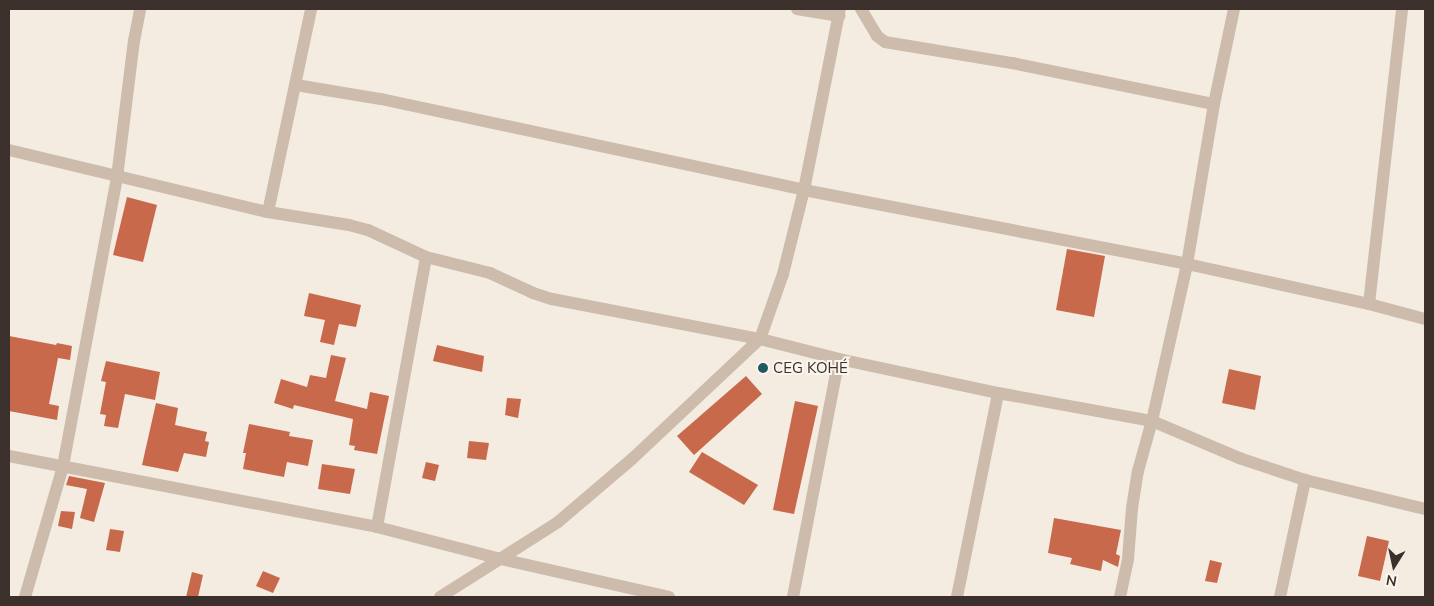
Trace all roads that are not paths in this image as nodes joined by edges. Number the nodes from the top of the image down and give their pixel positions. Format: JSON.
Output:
{"nodes":[{"id":1,"x":140,"y":9,"type":"edge"},
{"id":2,"x":311,"y":9,"type":"edge"},
{"id":3,"x":797,"y":9,"type":"edge"},
{"id":4,"x":861,"y":9,"type":"edge"},
{"id":5,"x":1234,"y":9,"type":"edge"},
{"id":6,"x":1402,"y":9,"type":"edge"},
{"id":7,"x":840,"y":12,"type":"edge"},
{"id":8,"x":296,"y":85,"type":"junction"},
{"id":9,"x":1214,"y":104,"type":"junction"},
{"id":10,"x":9,"y":150,"type":"edge"},
{"id":11,"x":117,"y":177,"type":"junction"},
{"id":12,"x":804,"y":190,"type":"junction"},
{"id":13,"x":268,"y":212,"type":"junction"},
{"id":14,"x":426,"y":257,"type":"junction"},
{"id":15,"x":1187,"y":264,"type":"junction"},
{"id":16,"x":1369,"y":304,"type":"junction"},
{"id":17,"x":1425,"y":319,"type":"edge"},
{"id":18,"x":760,"y":339,"type":"junction"},
{"id":19,"x":839,"y":359,"type":"junction"},
{"id":20,"x":998,"y":393,"type":"junction"},
{"id":21,"x":1152,"y":421,"type":"junction"},
{"id":22,"x":9,"y":456,"type":"edge"},
{"id":23,"x":63,"y":466,"type":"junction"},
{"id":24,"x":1305,"y":480,"type":"junction"},
{"id":25,"x":1425,"y":510,"type":"edge"},
{"id":26,"x":378,"y":527,"type":"junction"},
{"id":27,"x":501,"y":558,"type":"junction"},
{"id":28,"x":25,"y":597,"type":"edge"},
{"id":29,"x":440,"y":597,"type":"edge"},
{"id":30,"x":669,"y":597,"type":"edge"},
{"id":31,"x":793,"y":597,"type":"edge"},
{"id":32,"x":957,"y":597,"type":"edge"},
{"id":33,"x":1120,"y":597,"type":"edge"},
{"id":34,"x":1280,"y":597,"type":"edge"}],
"edges":[{"from":1,"to":11,"type":"street"},
{"from":2,"to":8,"type":"street"},
{"from":3,"to":7,"type":"street"},
{"from":4,"to":9,"type":"street"},
{"from":5,"to":9,"type":"street"},
{"from":6,"to":16,"type":"street"},
{"from":7,"to":12,"type":"street"},
{"from":8,"to":12,"type":"street"},
{"from":8,"to":13,"type":"street"},
{"from":9,"to":15,"type":"street"},
{"from":10,"to":11,"type":"street"},
{"from":11,"to":13,"type":"street"},
{"from":11,"to":23,"type":"street"},
{"from":12,"to":15,"type":"street"},
{"from":12,"to":18,"type":"street"},
{"from":13,"to":14,"type":"street"},
{"from":14,"to":18,"type":"street"},
{"from":14,"to":26,"type":"street"},
{"from":15,"to":16,"type":"street"},
{"from":15,"to":21,"type":"street"},
{"from":16,"to":17,"type":"street"},
{"from":18,"to":19,"type":"street"},
{"from":18,"to":27,"type":"street"},
{"from":19,"to":20,"type":"street"},
{"from":19,"to":31,"type":"street"},
{"from":20,"to":21,"type":"street"},
{"from":20,"to":32,"type":"street"},
{"from":21,"to":24,"type":"street"},
{"from":21,"to":33,"type":"street"},
{"from":22,"to":23,"type":"street"},
{"from":23,"to":26,"type":"street"},
{"from":23,"to":28,"type":"street"},
{"from":24,"to":25,"type":"street"},
{"from":24,"to":34,"type":"street"},
{"from":26,"to":27,"type":"street"},
{"from":27,"to":29,"type":"street"},
{"from":27,"to":30,"type":"street"}]}
